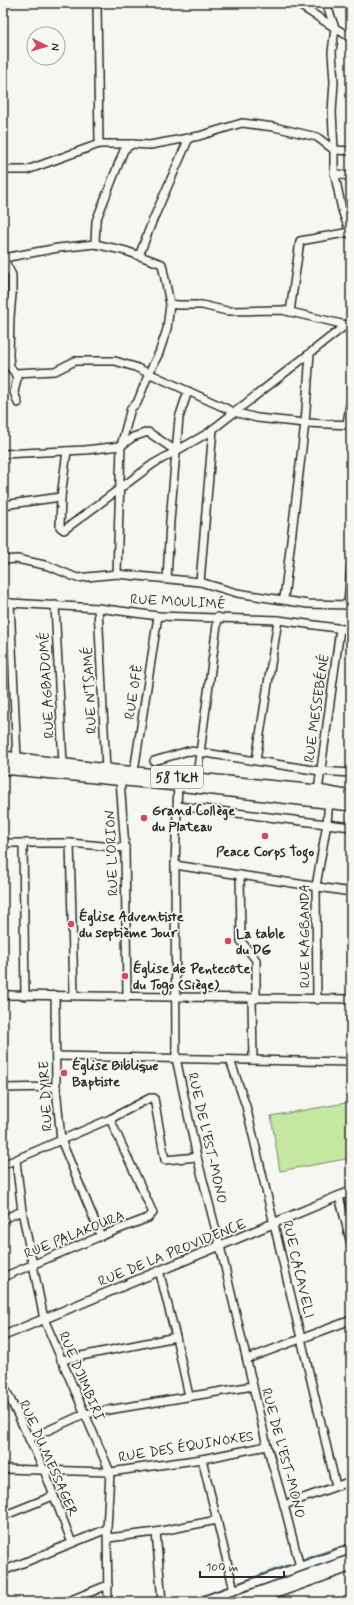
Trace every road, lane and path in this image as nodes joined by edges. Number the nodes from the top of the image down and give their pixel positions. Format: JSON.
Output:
{"nodes":[{"id":1,"x":97,"y":3,"type":"edge"},
{"id":2,"x":296,"y":3,"type":"edge"},
{"id":3,"x":326,"y":3,"type":"edge"},
{"id":4,"x":335,"y":28,"type":"junction"},
{"id":5,"x":351,"y":38,"type":"edge"},
{"id":6,"x":188,"y":138,"type":"junction"},
{"id":7,"x":99,"y":144,"type":"junction"},
{"id":8,"x":132,"y":144,"type":"junction"},
{"id":9,"x":334,"y":150,"type":"junction"},
{"id":10,"x":351,"y":151,"type":"edge"},
{"id":11,"x":3,"y":170,"type":"edge"},
{"id":12,"x":334,"y":173,"type":"junction"},
{"id":13,"x":351,"y":177,"type":"edge"},
{"id":14,"x":348,"y":219,"type":"edge"},
{"id":15,"x":350,"y":233,"type":"edge"},
{"id":16,"x":95,"y":244,"type":"junction"},
{"id":17,"x":139,"y":256,"type":"junction"},
{"id":18,"x":3,"y":258,"type":"edge"},
{"id":19,"x":170,"y":304,"type":"junction"},
{"id":20,"x":290,"y":312,"type":"junction"},
{"id":21,"x":349,"y":323,"type":"edge"},
{"id":22,"x":310,"y":353,"type":"junction"},
{"id":23,"x":149,"y":373,"type":"junction"},
{"id":24,"x":15,"y":374,"type":"junction"},
{"id":25,"x":188,"y":391,"type":"junction"},
{"id":26,"x":351,"y":398,"type":"edge"},
{"id":27,"x":18,"y":403,"type":"dead end"},
{"id":28,"x":234,"y":412,"type":"junction"},
{"id":29,"x":304,"y":423,"type":"junction"},
{"id":30,"x":349,"y":424,"type":"edge"},
{"id":31,"x":213,"y":429,"type":"junction"},
{"id":32,"x":121,"y":446,"type":"junction"},
{"id":33,"x":68,"y":451,"type":"junction"},
{"id":34,"x":176,"y":451,"type":"junction"},
{"id":35,"x":3,"y":454,"type":"edge"},
{"id":36,"x":121,"y":489,"type":"junction"},
{"id":37,"x":61,"y":497,"type":"junction"},
{"id":38,"x":3,"y":505,"type":"edge"},
{"id":39,"x":3,"y":560,"type":"edge"},
{"id":40,"x":351,"y":564,"type":"edge"},
{"id":41,"x":117,"y":574,"type":"junction"},
{"id":42,"x":167,"y":580,"type":"junction"},
{"id":43,"x":200,"y":582,"type":"junction"},
{"id":44,"x":284,"y":599,"type":"junction"},
{"id":45,"x":6,"y":602,"type":"edge"},
{"id":46,"x":349,"y":604,"type":"edge"},
{"id":47,"x":55,"y":605,"type":"junction"},
{"id":48,"x":98,"y":608,"type":"junction"},
{"id":49,"x":158,"y":616,"type":"junction"},
{"id":50,"x":218,"y":617,"type":"junction"},
{"id":51,"x":278,"y":620,"type":"junction"},
{"id":52,"x":340,"y":629,"type":"junction"},
{"id":53,"x":351,"y":630,"type":"edge"},
{"id":54,"x":199,"y":752,"type":"junction"},
{"id":55,"x":3,"y":757,"type":"edge"},
{"id":56,"x":17,"y":759,"type":"junction"},
{"id":57,"x":256,"y":760,"type":"junction"},
{"id":58,"x":154,"y":761,"type":"dead end"},
{"id":59,"x":63,"y":764,"type":"junction"},
{"id":60,"x":3,"y":768,"type":"edge"},
{"id":61,"x":106,"y":770,"type":"junction"},
{"id":62,"x":320,"y":771,"type":"junction"},
{"id":63,"x":132,"y":772,"type":"junction"},
{"id":64,"x":351,"y":774,"type":"edge"},
{"id":65,"x":120,"y":780,"type":"junction"},
{"id":66,"x":178,"y":781,"type":"junction"},
{"id":67,"x":196,"y":782,"type":"junction"},
{"id":68,"x":318,"y":791,"type":"junction"},
{"id":69,"x":351,"y":797,"type":"edge"},
{"id":70,"x":329,"y":801,"type":"junction"},
{"id":71,"x":351,"y":805,"type":"edge"},
{"id":72,"x":178,"y":806,"type":"junction"},
{"id":73,"x":327,"y":823,"type":"junction"},
{"id":74,"x":351,"y":827,"type":"edge"},
{"id":75,"x":3,"y":843,"type":"edge"},
{"id":76,"x":23,"y":843,"type":"junction"},
{"id":77,"x":70,"y":843,"type":"junction"},
{"id":78,"x":125,"y":848,"type":"junction"},
{"id":79,"x":176,"y":865,"type":"junction"},
{"id":80,"x":240,"y":875,"type":"junction"},
{"id":81,"x":316,"y":886,"type":"junction"},
{"id":82,"x":351,"y":892,"type":"edge"},
{"id":83,"x":3,"y":995,"type":"edge"},
{"id":84,"x":55,"y":995,"type":"junction"},
{"id":85,"x":74,"y":995,"type":"junction"},
{"id":86,"x":25,"y":996,"type":"junction"},
{"id":87,"x":127,"y":997,"type":"junction"},
{"id":88,"x":176,"y":998,"type":"junction"},
{"id":89,"x":254,"y":999,"type":"junction"},
{"id":90,"x":351,"y":999,"type":"edge"},
{"id":91,"x":317,"y":1000,"type":"junction"},
{"id":92,"x":56,"y":1056,"type":"junction"},
{"id":93,"x":176,"y":1058,"type":"junction"},
{"id":94,"x":230,"y":1060,"type":"junction"},
{"id":95,"x":253,"y":1060,"type":"junction"},
{"id":96,"x":351,"y":1062,"type":"edge"},
{"id":97,"x":56,"y":1087,"type":"junction"},
{"id":98,"x":3,"y":1088,"type":"edge"},
{"id":99,"x":110,"y":1119,"type":"junction"},
{"id":100,"x":61,"y":1140,"type":"junction"},
{"id":101,"x":197,"y":1157,"type":"junction"},
{"id":102,"x":16,"y":1161,"type":"junction"},
{"id":103,"x":3,"y":1165,"type":"edge"},
{"id":104,"x":351,"y":1191,"type":"edge"},
{"id":105,"x":339,"y":1196,"type":"junction"},
{"id":106,"x":22,"y":1212,"type":"junction"},
{"id":107,"x":3,"y":1219,"type":"edge"},
{"id":108,"x":275,"y":1224,"type":"junction"},
{"id":109,"x":101,"y":1236,"type":"junction"},
{"id":110,"x":351,"y":1244,"type":"edge"},
{"id":111,"x":220,"y":1246,"type":"junction"},
{"id":112,"x":33,"y":1264,"type":"junction"},
{"id":113,"x":159,"y":1270,"type":"junction"},
{"id":114,"x":3,"y":1277,"type":"edge"},
{"id":115,"x":44,"y":1319,"type":"junction"},
{"id":116,"x":351,"y":1320,"type":"edge"},
{"id":117,"x":3,"y":1336,"type":"edge"},
{"id":118,"x":176,"y":1337,"type":"junction"},
{"id":119,"x":301,"y":1339,"type":"junction"},
{"id":120,"x":247,"y":1359,"type":"junction"},
{"id":121,"x":61,"y":1360,"type":"junction"},
{"id":122,"x":3,"y":1384,"type":"edge"},
{"id":123,"x":252,"y":1386,"type":"junction"},
{"id":124,"x":189,"y":1396,"type":"junction"},
{"id":125,"x":6,"y":1400,"type":"edge"},
{"id":126,"x":84,"y":1414,"type":"junction"},
{"id":127,"x":29,"y":1439,"type":"junction"},
{"id":128,"x":267,"y":1446,"type":"junction"},
{"id":129,"x":202,"y":1459,"type":"junction"},
{"id":130,"x":3,"y":1469,"type":"edge"},
{"id":131,"x":44,"y":1470,"type":"junction"},
{"id":132,"x":110,"y":1472,"type":"junction"},
{"id":133,"x":351,"y":1481,"type":"edge"},
{"id":134,"x":336,"y":1486,"type":"junction"},
{"id":135,"x":53,"y":1496,"type":"junction"},
{"id":136,"x":284,"y":1505,"type":"junction"},
{"id":137,"x":3,"y":1516,"type":"edge"},
{"id":138,"x":217,"y":1520,"type":"junction"},
{"id":139,"x":107,"y":1529,"type":"junction"},
{"id":140,"x":156,"y":1532,"type":"junction"},
{"id":141,"x":108,"y":1538,"type":"junction"},
{"id":142,"x":72,"y":1543,"type":"junction"},
{"id":143,"x":351,"y":1548,"type":"edge"},
{"id":144,"x":300,"y":1567,"type":"junction"},
{"id":145,"x":3,"y":1571,"type":"edge"},
{"id":146,"x":108,"y":1585,"type":"junction"},
{"id":147,"x":234,"y":1590,"type":"junction"},
{"id":148,"x":66,"y":1602,"type":"edge"},
{"id":149,"x":108,"y":1602,"type":"edge"},
{"id":150,"x":162,"y":1602,"type":"edge"},
{"id":151,"x":200,"y":1602,"type":"edge"}],
"edges":[{"from":1,"to":7,"type":"street"},
{"from":2,"to":4,"type":"street"},
{"from":3,"to":4,"type":"street"},
{"from":4,"to":5,"type":"street"},
{"from":4,"to":9,"type":"street"},
{"from":6,"to":8,"type":"street"},
{"from":6,"to":9,"type":"street"},
{"from":6,"to":17,"type":"street"},
{"from":7,"to":8,"type":"street"},
{"from":7,"to":11,"type":"street"},
{"from":8,"to":16,"type":"street"},
{"from":9,"to":10,"type":"street"},
{"from":9,"to":12,"type":"street"},
{"from":12,"to":13,"type":"street"},
{"from":12,"to":14,"type":"street"},
{"from":14,"to":15,"type":"street"},
{"from":15,"to":20,"type":"street"},
{"from":16,"to":17,"type":"street"},
{"from":16,"to":18,"type":"street"},
{"from":17,"to":19,"type":"street"},
{"from":18,"to":24,"type":"street"},
{"from":19,"to":20,"type":"street"},
{"from":19,"to":23,"type":"street"},
{"from":20,"to":21,"type":"street"},
{"from":21,"to":22,"type":"street"},
{"from":22,"to":28,"type":"street"},
{"from":22,"to":29,"type":"street"},
{"from":23,"to":24,"type":"street"},
{"from":23,"to":25,"type":"street"},
{"from":23,"to":32,"type":"street"},
{"from":24,"to":27,"type":"street"},
{"from":25,"to":28,"type":"street"},
{"from":25,"to":34,"type":"street"},
{"from":26,"to":30,"type":"street"},
{"from":28,"to":29,"type":"street"},
{"from":28,"to":31,"type":"street"},
{"from":29,"to":30,"type":"street"},
{"from":29,"to":44,"type":"street"},
{"from":31,"to":34,"type":"street"},
{"from":31,"to":43,"type":"street"},
{"from":32,"to":33,"type":"street"},
{"from":32,"to":34,"type":"street"},
{"from":32,"to":36,"type":"street"},
{"from":33,"to":35,"type":"street"},
{"from":33,"to":37,"type":"street"},
{"from":34,"to":36,"type":"street"},
{"from":34,"to":42,"type":"street"},
{"from":36,"to":37,"type":"street"},
{"from":36,"to":41,"type":"street"},
{"from":37,"to":38,"type":"street"},
{"from":39,"to":41,"type":"street"},
{"from":40,"to":46,"type":"street"},
{"from":41,"to":42,"type":"street"},
{"from":42,"to":43,"type":"street"},
{"from":43,"to":44,"type":"street"},
{"from":44,"to":46,"type":"street"},
{"from":45,"to":47,"type":"street","name":"RUE MOULIMÉ"},
{"from":45,"to":56,"type":"street"},
{"from":47,"to":48,"type":"street","name":"RUE MOULIMÉ"},
{"from":47,"to":59,"type":"street","name":"RUE AGBADOMÉ"},
{"from":48,"to":49,"type":"street","name":"RUE MOULIMÉ"},
{"from":48,"to":61,"type":"street","name":"RUE N'TSAMÉ"},
{"from":49,"to":50,"type":"street","name":"RUE MOULIMÉ"},
{"from":49,"to":63,"type":"street","name":"RUE OFÈ"},
{"from":50,"to":51,"type":"street","name":"RUE MOULIMÉ"},
{"from":50,"to":54,"type":"street"},
{"from":51,"to":52,"type":"street","name":"RUE MOULIMÉ"},
{"from":51,"to":57,"type":"street"},
{"from":52,"to":53,"type":"street","name":"RUE MOULIMÉ"},
{"from":52,"to":62,"type":"street","name":"RUE MESSEBÉNÉ"},
{"from":54,"to":57,"type":"street"},
{"from":54,"to":58,"type":"street"},
{"from":54,"to":67,"type":"street"},
{"from":55,"to":56,"type":"highway","number":"58 TKH"},
{"from":56,"to":59,"type":"highway","number":"58 TKH"},
{"from":57,"to":62,"type":"street"},
{"from":59,"to":61,"type":"highway","number":"58 TKH"},
{"from":60,"to":65,"type":"highway","number":"58 TKH"},
{"from":61,"to":63,"type":"highway","number":"58 TKH"},
{"from":62,"to":64,"type":"street"},
{"from":62,"to":68,"type":"street","name":"RUE MESSEBÉNÉ"},
{"from":63,"to":66,"type":"highway","number":"58 TKH"},
{"from":65,"to":66,"type":"highway","number":"58 TKH"},
{"from":65,"to":78,"type":"street","name":"RUE L'ORION"},
{"from":66,"to":67,"type":"highway","number":"58 TKH"},
{"from":66,"to":72,"type":"street","name":"RUE DE L'EST-MONO"},
{"from":67,"to":68,"type":"highway","number":"58 TKH"},
{"from":67,"to":70,"type":"highway","number":"58 TKH"},
{"from":68,"to":69,"type":"highway","number":"58 TKH"},
{"from":70,"to":71,"type":"highway","number":"58 TKH"},
{"from":70,"to":73,"type":"street","name":"RUE KAGBANDA"},
{"from":72,"to":73,"type":"street"},
{"from":72,"to":79,"type":"street","name":"RUE DE L'EST-MONO"},
{"from":73,"to":74,"type":"street"},
{"from":73,"to":81,"type":"street","name":"RUE KAGBANDA"},
{"from":75,"to":76,"type":"street"},
{"from":76,"to":77,"type":"street"},
{"from":76,"to":86,"type":"street"},
{"from":77,"to":78,"type":"street"},
{"from":77,"to":85,"type":"street"},
{"from":78,"to":87,"type":"street","name":"RUE L'ORION"},
{"from":79,"to":80,"type":"street"},
{"from":79,"to":88,"type":"street","name":"RUE DE L'EST-MONO"},
{"from":80,"to":81,"type":"street"},
{"from":80,"to":89,"type":"street"},
{"from":81,"to":82,"type":"street"},
{"from":81,"to":91,"type":"street","name":"RUE KAGBANDA"},
{"from":83,"to":86,"type":"street"},
{"from":84,"to":85,"type":"street"},
{"from":84,"to":86,"type":"street"},
{"from":84,"to":92,"type":"street","name":"RUE DYIRE"},
{"from":85,"to":87,"type":"street"},
{"from":87,"to":88,"type":"street"},
{"from":88,"to":89,"type":"street"},
{"from":88,"to":93,"type":"street","name":"RUE DE L'EST-MONO"},
{"from":89,"to":91,"type":"street"},
{"from":89,"to":95,"type":"street"},
{"from":90,"to":91,"type":"street"},
{"from":92,"to":93,"type":"street"},
{"from":92,"to":97,"type":"street","name":"RUE DYIRE"},
{"from":93,"to":94,"type":"street"},
{"from":93,"to":101,"type":"street","name":"RUE DE L'EST-MONO"},
{"from":94,"to":95,"type":"street"},
{"from":94,"to":108,"type":"street","name":"RUE CACAVELI"},
{"from":95,"to":96,"type":"street"},
{"from":97,"to":98,"type":"street"},
{"from":97,"to":100,"type":"street","name":"RUE DYIRE"},
{"from":99,"to":100,"type":"street"},
{"from":99,"to":101,"type":"street"},
{"from":99,"to":109,"type":"street","name":"RUE PALAKOURA"},
{"from":100,"to":102,"type":"street"},
{"from":100,"to":109,"type":"street","name":"RUE DYIRE"},
{"from":101,"to":111,"type":"street","name":"RUE DE L'EST-MONO"},
{"from":102,"to":103,"type":"street"},
{"from":102,"to":106,"type":"street","name":"RUE DJIMBIRI"},
{"from":104,"to":105,"type":"street","name":"RUE DE LA PROVIDENCE"},
{"from":105,"to":108,"type":"street","name":"RUE DE LA PROVIDENCE"},
{"from":105,"to":110,"type":"street"},
{"from":106,"to":107,"type":"street"},
{"from":106,"to":112,"type":"street","name":"RUE DJIMBIRI"},
{"from":108,"to":111,"type":"street","name":"RUE DE LA PROVIDENCE"},
{"from":108,"to":119,"type":"street","name":"RUE CACAVELI"},
{"from":109,"to":112,"type":"street","name":"RUE PALAKOURA"},
{"from":111,"to":113,"type":"street","name":"RUE DE LA PROVIDENCE"},
{"from":111,"to":120,"type":"street","name":"RUE DE L'EST-MONO"},
{"from":112,"to":114,"type":"street","name":"RUE PALAKOURA"},
{"from":112,"to":115,"type":"street","name":"RUE DJIMBIRI"},
{"from":113,"to":115,"type":"street","name":"RUE DE LA PROVIDENCE"},
{"from":113,"to":118,"type":"street"},
{"from":115,"to":117,"type":"street","name":"RUE DE LA PROVIDENCE"},
{"from":115,"to":121,"type":"street","name":"RUE DJIMBIRI"},
{"from":116,"to":119,"type":"street"},
{"from":118,"to":121,"type":"street"},
{"from":118,"to":124,"type":"street"},
{"from":119,"to":120,"type":"street"},
{"from":119,"to":134,"type":"street","name":"RUE CACAVELI"},
{"from":120,"to":123,"type":"street","name":"RUE DE L'EST-MONO"},
{"from":121,"to":126,"type":"street","name":"RUE DJIMBIRI"},
{"from":122,"to":125,"type":"street","name":"RUE DU MESSAGER"},
{"from":123,"to":124,"type":"street"},
{"from":123,"to":128,"type":"street","name":"RUE DE L'EST-MONO"},
{"from":124,"to":126,"type":"street"},
{"from":125,"to":127,"type":"street","name":"RUE DU MESSAGER"},
{"from":126,"to":127,"type":"street"},
{"from":126,"to":132,"type":"street","name":"RUE DJIMBIRI"},
{"from":127,"to":131,"type":"street","name":"RUE DU MESSAGER"},
{"from":128,"to":129,"type":"street","name":"RUE DES ÉQUINOXES"},
{"from":128,"to":136,"type":"street","name":"RUE DE L'EST-MONO"},
{"from":129,"to":132,"type":"street","name":"RUE DES ÉQUINOXES"},
{"from":129,"to":138,"type":"street"},
{"from":130,"to":131,"type":"street","name":"RUE DES ÉQUINOXES"},
{"from":131,"to":132,"type":"street","name":"RUE DES ÉQUINOXES"},
{"from":131,"to":135,"type":"street","name":"RUE DU MESSAGER"},
{"from":132,"to":139,"type":"street","name":"RUE DJIMBIRI"},
{"from":133,"to":134,"type":"street"},
{"from":134,"to":136,"type":"street"},
{"from":135,"to":137,"type":"street"},
{"from":135,"to":142,"type":"street","name":"RUE DU MESSAGER"},
{"from":136,"to":144,"type":"street","name":"RUE DE L'EST-MONO"},
{"from":138,"to":140,"type":"street"},
{"from":138,"to":147,"type":"street"},
{"from":139,"to":141,"type":"street","name":"RUE DJIMBIRI"},
{"from":139,"to":142,"type":"street"},
{"from":140,"to":141,"type":"street"},
{"from":140,"to":150,"type":"street"},
{"from":141,"to":146,"type":"street","name":"RUE DJIMBIRI"},
{"from":142,"to":145,"type":"street"},
{"from":143,"to":144,"type":"street"},
{"from":144,"to":147,"type":"street"},
{"from":146,"to":148,"type":"street"},
{"from":146,"to":149,"type":"street","name":"RUE DJIMBIRI"},
{"from":147,"to":151,"type":"street"}]}
